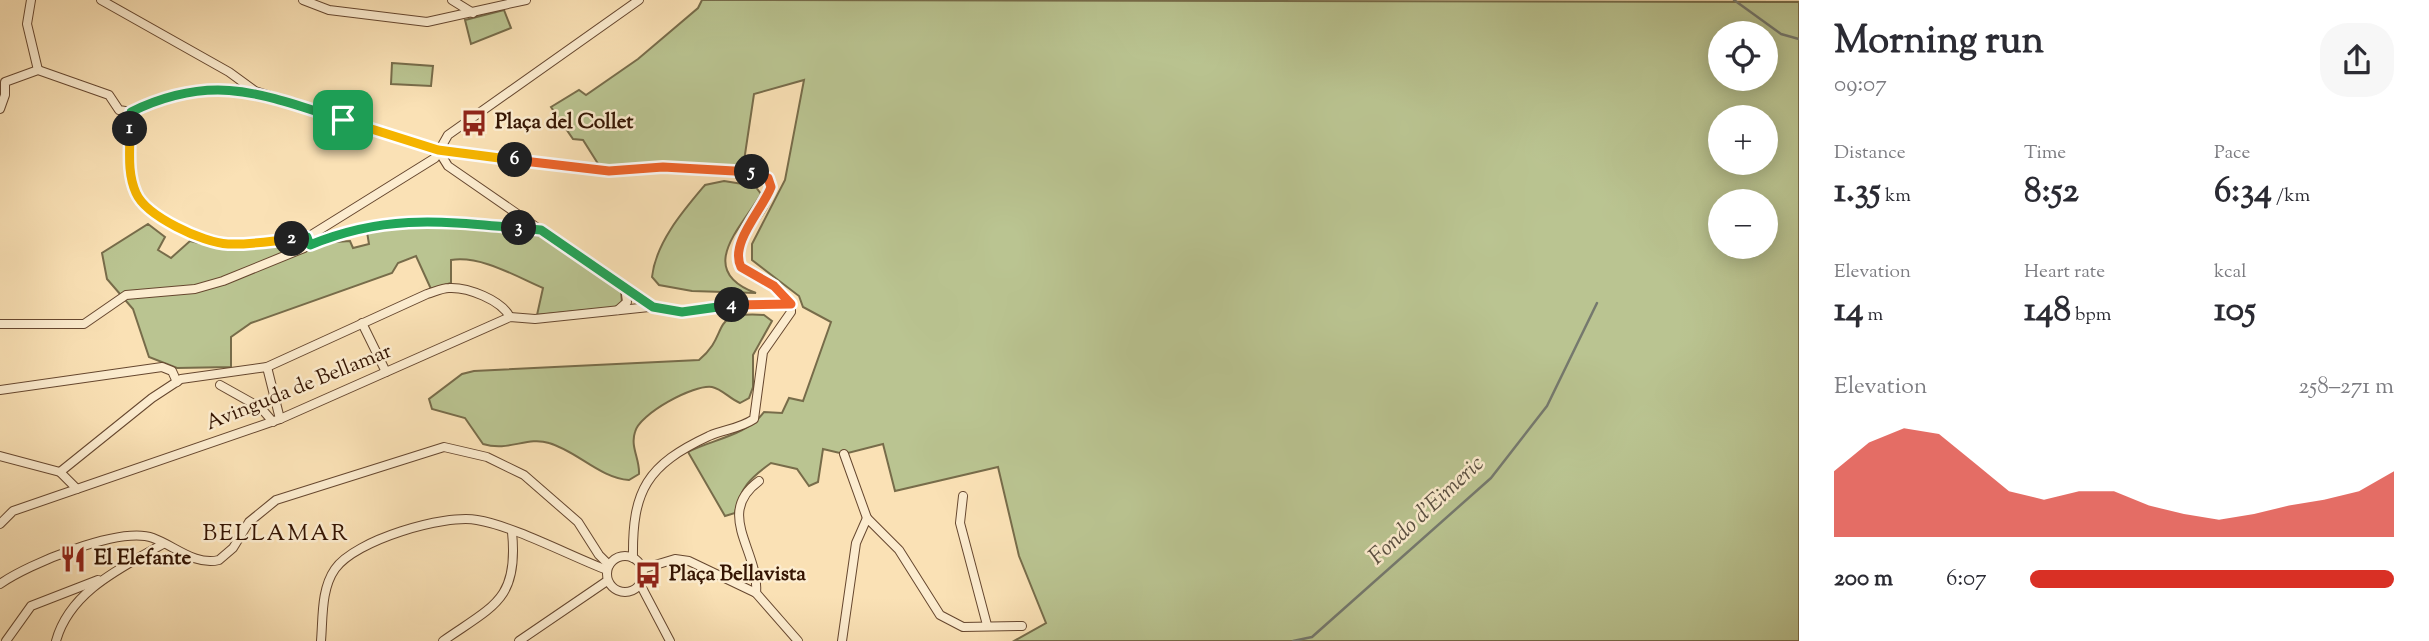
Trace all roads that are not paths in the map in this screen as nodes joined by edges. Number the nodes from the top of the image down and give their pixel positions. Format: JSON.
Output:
{"nodes":[{"id":1,"x":31,"y":0,"type":"edge"},
{"id":2,"x":101,"y":0,"type":"edge"},
{"id":3,"x":303,"y":0,"type":"edge"},
{"id":4,"x":452,"y":0,"type":"edge"},
{"id":5,"x":526,"y":0,"type":"edge"},
{"id":6,"x":639,"y":0,"type":"edge"},
{"id":7,"x":474,"y":13,"type":"junction"},
{"id":8,"x":38,"y":70,"type":"junction"},
{"id":9,"x":258,"y":92,"type":"junction"},
{"id":10,"x":0,"y":109,"type":"edge"},
{"id":11,"x":131,"y":112,"type":"junction"},
{"id":12,"x":438,"y":150,"type":"junction"},
{"id":13,"x":522,"y":217,"type":"junction"},
{"id":14,"x":520,"y":228,"type":"junction"},
{"id":15,"x":541,"y":230,"type":"junction"},
{"id":16,"x":306,"y":242,"type":"junction"},
{"id":17,"x":625,"y":287,"type":"junction"},
{"id":18,"x":495,"y":303,"type":"junction"},
{"id":19,"x":791,"y":304,"type":"junction"},
{"id":20,"x":653,"y":307,"type":"junction"},
{"id":21,"x":617,"y":311,"type":"junction"},
{"id":22,"x":510,"y":317,"type":"junction"},
{"id":23,"x":500,"y":320,"type":"junction"},
{"id":24,"x":362,"y":323,"type":"junction"},
{"id":25,"x":0,"y":324,"type":"edge"},
{"id":26,"x":267,"y":367,"type":"junction"},
{"id":27,"x":386,"y":372,"type":"junction"},
{"id":28,"x":177,"y":382,"type":"junction"},
{"id":29,"x":220,"y":385,"type":"dead end"},
{"id":30,"x":0,"y":390,"type":"edge"},
{"id":31,"x":276,"y":420,"type":"junction"},
{"id":32,"x":844,"y":454,"type":"dead end"},
{"id":33,"x":0,"y":456,"type":"edge"},
{"id":34,"x":60,"y":472,"type":"junction"},
{"id":35,"x":759,"y":481,"type":"dead end"},
{"id":36,"x":77,"y":489,"type":"junction"},
{"id":37,"x":963,"y":496,"type":"dead end"},
{"id":38,"x":0,"y":509,"type":"edge"},
{"id":39,"x":13,"y":511,"type":"junction"},
{"id":40,"x":867,"y":518,"type":"junction"},
{"id":41,"x":0,"y":524,"type":"edge"},
{"id":42,"x":512,"y":532,"type":"junction"},
{"id":43,"x":163,"y":544,"type":"junction"},
{"id":44,"x":632,"y":558,"type":"junction"},
{"id":45,"x":608,"y":567,"type":"junction"},
{"id":46,"x":642,"y":569,"type":"junction"},
{"id":47,"x":105,"y":578,"type":"junction"},
{"id":48,"x":607,"y":581,"type":"junction"},
{"id":49,"x":0,"y":584,"type":"edge"},
{"id":50,"x":640,"y":584,"type":"junction"},
{"id":51,"x":756,"y":593,"type":"junction"},
{"id":52,"x":987,"y":625,"type":"junction"},
{"id":53,"x":1021,"y":626,"type":"dead end"},
{"id":54,"x":6,"y":641,"type":"edge"},
{"id":55,"x":56,"y":641,"type":"edge"},
{"id":56,"x":321,"y":641,"type":"edge"},
{"id":57,"x":443,"y":641,"type":"edge"},
{"id":58,"x":519,"y":641,"type":"edge"},
{"id":59,"x":670,"y":641,"type":"edge"},
{"id":60,"x":798,"y":641,"type":"edge"},
{"id":61,"x":842,"y":641,"type":"edge"}],
"edges":[{"from":1,"to":8,"type":"street"},
{"from":2,"to":9,"type":"street"},
{"from":3,"to":7,"type":"street"},
{"from":4,"to":7,"type":"street"},
{"from":5,"to":7,"type":"street"},
{"from":6,"to":12,"type":"street"},
{"from":8,"to":10,"type":"street"},
{"from":8,"to":11,"type":"street"},
{"from":9,"to":11,"type":"street"},
{"from":9,"to":12,"type":"street"},
{"from":11,"to":16,"type":"street"},
{"from":12,"to":13,"type":"street"},
{"from":12,"to":16,"type":"street"},
{"from":12,"to":19,"type":"street"},
{"from":13,"to":14,"type":"street"},
{"from":13,"to":15,"type":"street"},
{"from":14,"to":15,"type":"street"},
{"from":14,"to":16,"type":"street"},
{"from":15,"to":17,"type":"street"},
{"from":16,"to":25,"type":"street"},
{"from":17,"to":20,"type":"street"},
{"from":17,"to":21,"type":"street"},
{"from":18,"to":22,"type":"street"},
{"from":18,"to":23,"type":"street"},
{"from":18,"to":24,"type":"street"},
{"from":19,"to":20,"type":"street","name":"Avinguda de Bellamar"},
{"from":19,"to":44,"type":"street"},
{"from":20,"to":21,"type":"street","name":"Avinguda de Bellamar"},
{"from":21,"to":22,"type":"street","name":"Avinguda de Bellamar"},
{"from":22,"to":23,"type":"street","name":"Avinguda de Bellamar"},
{"from":23,"to":27,"type":"street","name":"Avinguda de Bellamar"},
{"from":24,"to":26,"type":"street"},
{"from":24,"to":27,"type":"street"},
{"from":26,"to":28,"type":"street"},
{"from":26,"to":31,"type":"street"},
{"from":27,"to":31,"type":"street","name":"Avinguda de Bellamar"},
{"from":28,"to":30,"type":"street"},
{"from":28,"to":34,"type":"street"},
{"from":29,"to":31,"type":"street"},
{"from":31,"to":36,"type":"street","name":"Avinguda de Bellamar"},
{"from":32,"to":40,"type":"street"},
{"from":33,"to":34,"type":"street"},
{"from":34,"to":36,"type":"street"},
{"from":35,"to":51,"type":"street"},
{"from":36,"to":39,"type":"street","name":"Avinguda de Bellamar"},
{"from":37,"to":52,"type":"street"},
{"from":38,"to":39,"type":"street"},
{"from":39,"to":41,"type":"street","name":"Avinguda de Bellamar"},
{"from":40,"to":52,"type":"street"},
{"from":40,"to":61,"type":"street"},
{"from":42,"to":45,"type":"street"},
{"from":42,"to":56,"type":"street"},
{"from":42,"to":57,"type":"street"},
{"from":43,"to":45,"type":"street"},
{"from":43,"to":47,"type":"street"},
{"from":43,"to":49,"type":"street"},
{"from":44,"to":45,"type":"street"},
{"from":44,"to":46,"type":"street"},
{"from":45,"to":48,"type":"street"},
{"from":46,"to":50,"type":"street"},
{"from":46,"to":51,"type":"street"},
{"from":47,"to":54,"type":"street"},
{"from":47,"to":55,"type":"street"},
{"from":48,"to":50,"type":"street"},
{"from":48,"to":58,"type":"street"},
{"from":50,"to":59,"type":"street"},
{"from":51,"to":60,"type":"street"},
{"from":52,"to":53,"type":"street"}]}
